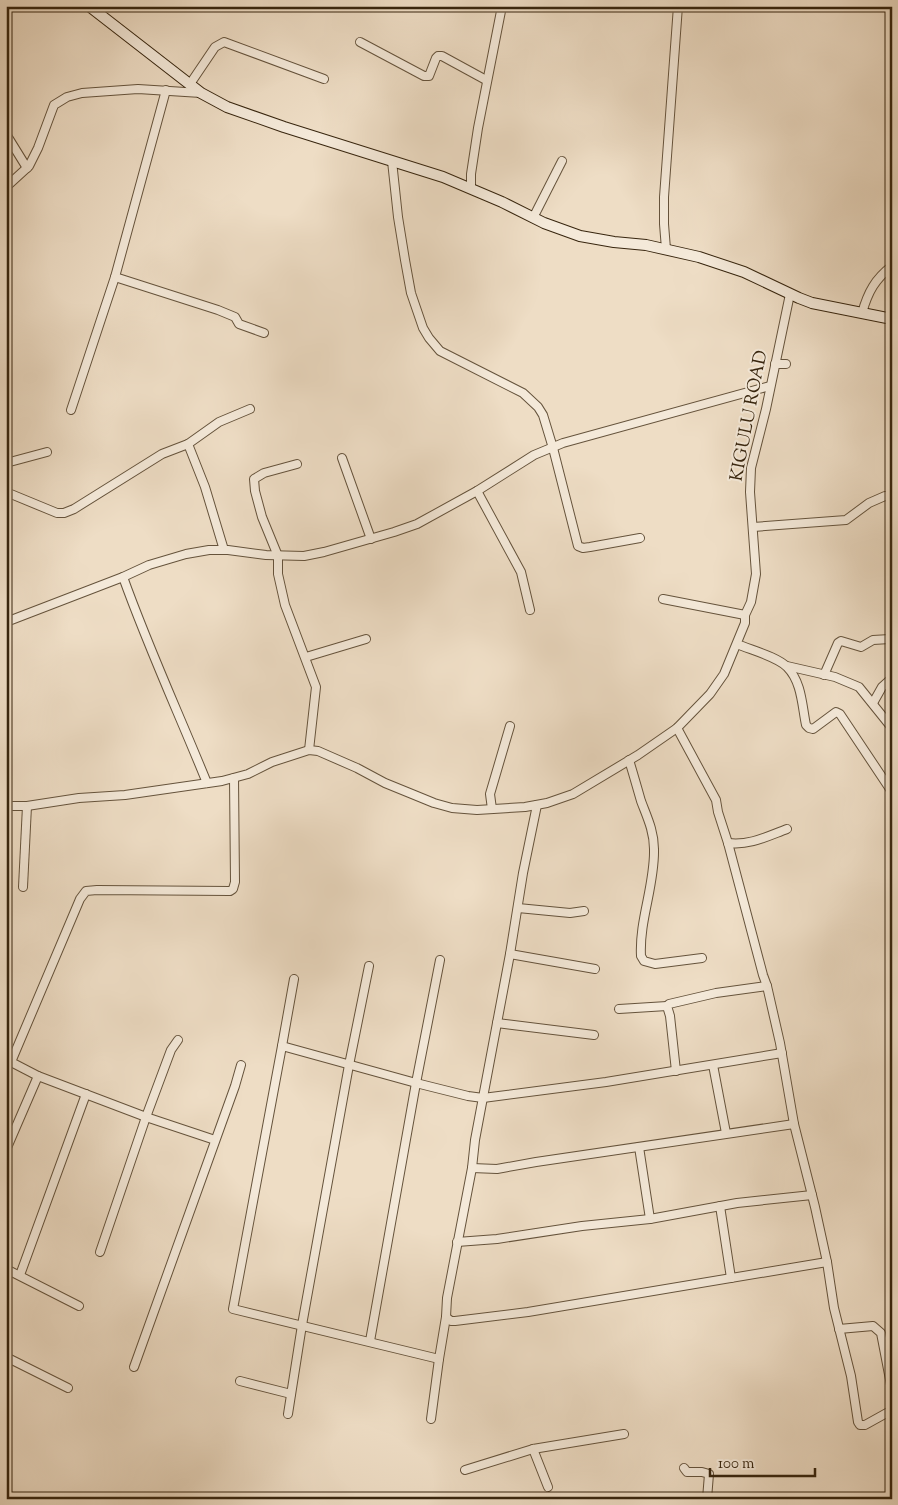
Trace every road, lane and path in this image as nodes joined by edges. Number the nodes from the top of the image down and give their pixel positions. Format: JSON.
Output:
{"nodes":[{"id":1,"x":89,"y":6,"type":"edge"},
{"id":2,"x":502,"y":6,"type":"edge"},
{"id":3,"x":678,"y":6,"type":"edge"},
{"id":4,"x":360,"y":42,"type":"dead end"},
{"id":5,"x":324,"y":79,"type":"dead end"},
{"id":6,"x":486,"y":80,"type":"junction"},
{"id":7,"x":190,"y":84,"type":"junction"},
{"id":8,"x":166,"y":90,"type":"junction"},
{"id":9,"x":201,"y":93,"type":"junction"},
{"id":10,"x":6,"y":134,"type":"edge"},
{"id":11,"x":392,"y":161,"type":"junction"},
{"id":12,"x":562,"y":161,"type":"dead end"},
{"id":13,"x":27,"y":168,"type":"junction"},
{"id":14,"x":6,"y":187,"type":"edge"},
{"id":15,"x":471,"y":188,"type":"junction"},
{"id":16,"x":533,"y":218,"type":"junction"},
{"id":17,"x":666,"y":249,"type":"junction"},
{"id":18,"x":892,"y":266,"type":"edge"},
{"id":19,"x":115,"y":277,"type":"junction"},
{"id":20,"x":790,"y":294,"type":"junction"},
{"id":21,"x":862,"y":313,"type":"junction"},
{"id":22,"x":892,"y":319,"type":"edge"},
{"id":23,"x":264,"y":334,"type":"dead end"},
{"id":24,"x":775,"y":364,"type":"junction"},
{"id":25,"x":786,"y":364,"type":"dead end"},
{"id":26,"x":770,"y":386,"type":"junction"},
{"id":27,"x":250,"y":409,"type":"dead end"},
{"id":28,"x":71,"y":410,"type":"dead end"},
{"id":29,"x":188,"y":444,"type":"junction"},
{"id":30,"x":553,"y":448,"type":"junction"},
{"id":31,"x":47,"y":452,"type":"dead end"},
{"id":32,"x":342,"y":458,"type":"dead end"},
{"id":33,"x":6,"y":463,"type":"edge"},
{"id":34,"x":297,"y":464,"type":"dead end"},
{"id":35,"x":477,"y":491,"type":"junction"},
{"id":36,"x":6,"y":492,"type":"edge"},
{"id":37,"x":892,"y":497,"type":"edge"},
{"id":38,"x":752,"y":527,"type":"junction"},
{"id":39,"x":640,"y":538,"type":"dead end"},
{"id":40,"x":371,"y":539,"type":"junction"},
{"id":41,"x":224,"y":550,"type":"junction"},
{"id":42,"x":278,"y":556,"type":"junction"},
{"id":43,"x":123,"y":577,"type":"junction"},
{"id":44,"x":663,"y":598,"type":"dead end"},
{"id":45,"x":530,"y":610,"type":"dead end"},
{"id":46,"x":746,"y":615,"type":"junction"},
{"id":47,"x":6,"y":622,"type":"edge"},
{"id":48,"x":366,"y":639,"type":"dead end"},
{"id":49,"x":890,"y":639,"type":"dead end"},
{"id":50,"x":738,"y":644,"type":"junction"},
{"id":51,"x":306,"y":657,"type":"junction"},
{"id":52,"x":787,"y":666,"type":"junction"},
{"id":53,"x":824,"y":675,"type":"junction"},
{"id":54,"x":892,"y":678,"type":"edge"},
{"id":55,"x":873,"y":703,"type":"junction"},
{"id":56,"x":510,"y":726,"type":"dead end"},
{"id":57,"x":677,"y":728,"type":"junction"},
{"id":58,"x":892,"y":728,"type":"edge"},
{"id":59,"x":309,"y":750,"type":"junction"},
{"id":60,"x":629,"y":760,"type":"junction"},
{"id":61,"x":234,"y":778,"type":"junction"},
{"id":62,"x":207,"y":783,"type":"junction"},
{"id":63,"x":892,"y":792,"type":"edge"},
{"id":64,"x":537,"y":805,"type":"junction"},
{"id":65,"x":6,"y":806,"type":"edge"},
{"id":66,"x":27,"y":806,"type":"junction"},
{"id":67,"x":492,"y":809,"type":"junction"},
{"id":68,"x":787,"y":829,"type":"dead end"},
{"id":69,"x":728,"y":843,"type":"junction"},
{"id":70,"x":24,"y":887,"type":"dead end"},
{"id":71,"x":518,"y":908,"type":"junction"},
{"id":72,"x":584,"y":911,"type":"dead end"},
{"id":73,"x":510,"y":954,"type":"junction"},
{"id":74,"x":702,"y":958,"type":"dead end"},
{"id":75,"x":440,"y":960,"type":"dead end"},
{"id":76,"x":369,"y":966,"type":"dead end"},
{"id":77,"x":595,"y":969,"type":"dead end"},
{"id":78,"x":294,"y":979,"type":"dead end"},
{"id":79,"x":767,"y":986,"type":"junction"},
{"id":80,"x":667,"y":1006,"type":"junction"},
{"id":81,"x":619,"y":1009,"type":"dead end"},
{"id":82,"x":497,"y":1023,"type":"junction"},
{"id":83,"x":594,"y":1035,"type":"dead end"},
{"id":84,"x":178,"y":1040,"type":"dead end"},
{"id":85,"x":282,"y":1046,"type":"junction"},
{"id":86,"x":782,"y":1053,"type":"junction"},
{"id":87,"x":349,"y":1065,"type":"junction"},
{"id":88,"x":713,"y":1065,"type":"junction"},
{"id":89,"x":241,"y":1066,"type":"dead end"},
{"id":90,"x":676,"y":1071,"type":"junction"},
{"id":91,"x":38,"y":1076,"type":"junction"},
{"id":92,"x":416,"y":1083,"type":"junction"},
{"id":93,"x":86,"y":1094,"type":"junction"},
{"id":94,"x":483,"y":1098,"type":"junction"},
{"id":95,"x":146,"y":1117,"type":"junction"},
{"id":96,"x":794,"y":1124,"type":"junction"},
{"id":97,"x":726,"y":1133,"type":"junction"},
{"id":98,"x":215,"y":1140,"type":"junction"},
{"id":99,"x":639,"y":1147,"type":"junction"},
{"id":100,"x":6,"y":1150,"type":"edge"},
{"id":101,"x":472,"y":1168,"type":"junction"},
{"id":102,"x":812,"y":1195,"type":"junction"},
{"id":103,"x":720,"y":1206,"type":"junction"},
{"id":104,"x":650,"y":1219,"type":"junction"},
{"id":105,"x":457,"y":1242,"type":"junction"},
{"id":106,"x":100,"y":1252,"type":"dead end"},
{"id":107,"x":827,"y":1262,"type":"junction"},
{"id":108,"x":6,"y":1269,"type":"edge"},
{"id":109,"x":20,"y":1276,"type":"junction"},
{"id":110,"x":731,"y":1278,"type":"junction"},
{"id":111,"x":79,"y":1306,"type":"dead end"},
{"id":112,"x":446,"y":1317,"type":"junction"},
{"id":113,"x":302,"y":1325,"type":"junction"},
{"id":114,"x":839,"y":1329,"type":"junction"},
{"id":115,"x":370,"y":1342,"type":"junction"},
{"id":116,"x":6,"y":1357,"type":"edge"},
{"id":117,"x":439,"y":1359,"type":"junction"},
{"id":118,"x":134,"y":1367,"type":"dead end"},
{"id":119,"x":240,"y":1381,"type":"dead end"},
{"id":120,"x":68,"y":1388,"type":"dead end"},
{"id":121,"x":892,"y":1390,"type":"edge"},
{"id":122,"x":290,"y":1394,"type":"junction"},
{"id":123,"x":892,"y":1410,"type":"edge"},
{"id":124,"x":288,"y":1414,"type":"dead end"},
{"id":125,"x":431,"y":1419,"type":"dead end"},
{"id":126,"x":624,"y":1434,"type":"dead end"},
{"id":127,"x":533,"y":1449,"type":"junction"},
{"id":128,"x":684,"y":1468,"type":"dead end"},
{"id":129,"x":465,"y":1470,"type":"dead end"},
{"id":130,"x":548,"y":1487,"type":"dead end"},
{"id":131,"x":707,"y":1499,"type":"edge"}],
"edges":[{"from":1,"to":7,"type":"street"},
{"from":2,"to":6,"type":"street"},
{"from":3,"to":17,"type":"street"},
{"from":4,"to":6,"type":"street"},
{"from":5,"to":7,"type":"street"},
{"from":6,"to":15,"type":"street"},
{"from":7,"to":9,"type":"street"},
{"from":8,"to":9,"type":"street"},
{"from":8,"to":13,"type":"street"},
{"from":8,"to":19,"type":"street"},
{"from":9,"to":11,"type":"street"},
{"from":10,"to":13,"type":"street"},
{"from":11,"to":15,"type":"street"},
{"from":11,"to":30,"type":"street"},
{"from":12,"to":16,"type":"street"},
{"from":13,"to":14,"type":"street"},
{"from":15,"to":16,"type":"street"},
{"from":16,"to":17,"type":"street"},
{"from":17,"to":20,"type":"street"},
{"from":18,"to":21,"type":"street"},
{"from":19,"to":23,"type":"street"},
{"from":19,"to":28,"type":"street"},
{"from":20,"to":21,"type":"street"},
{"from":20,"to":24,"type":"street","name":"KIGULU ROAD"},
{"from":21,"to":22,"type":"street"},
{"from":24,"to":25,"type":"street"},
{"from":24,"to":26,"type":"street","name":"KIGULU ROAD"},
{"from":26,"to":30,"type":"street"},
{"from":26,"to":38,"type":"street","name":"KIGULU ROAD"},
{"from":27,"to":29,"type":"street"},
{"from":29,"to":36,"type":"street"},
{"from":29,"to":41,"type":"street"},
{"from":30,"to":35,"type":"street"},
{"from":30,"to":39,"type":"street"},
{"from":31,"to":33,"type":"street"},
{"from":32,"to":40,"type":"street"},
{"from":34,"to":42,"type":"street"},
{"from":35,"to":40,"type":"street"},
{"from":35,"to":45,"type":"street"},
{"from":37,"to":38,"type":"street"},
{"from":38,"to":46,"type":"street","name":"KIGULU ROAD"},
{"from":40,"to":42,"type":"street"},
{"from":41,"to":42,"type":"street"},
{"from":41,"to":43,"type":"street"},
{"from":42,"to":51,"type":"street"},
{"from":43,"to":47,"type":"street"},
{"from":43,"to":62,"type":"street"},
{"from":44,"to":46,"type":"street"},
{"from":46,"to":50,"type":"street","name":"KIGULU ROAD"},
{"from":48,"to":51,"type":"street"},
{"from":49,"to":53,"type":"street"},
{"from":50,"to":52,"type":"street"},
{"from":50,"to":57,"type":"street","name":"KIGULU ROAD"},
{"from":51,"to":59,"type":"street"},
{"from":52,"to":53,"type":"street"},
{"from":52,"to":63,"type":"street"},
{"from":53,"to":55,"type":"street"},
{"from":54,"to":55,"type":"street"},
{"from":55,"to":58,"type":"street"},
{"from":56,"to":67,"type":"street"},
{"from":57,"to":60,"type":"street","name":"KIGULU ROAD"},
{"from":57,"to":69,"type":"street"},
{"from":59,"to":61,"type":"street"},
{"from":59,"to":67,"type":"street","name":"KIGULU ROAD"},
{"from":60,"to":64,"type":"street","name":"KIGULU ROAD"},
{"from":60,"to":74,"type":"street"},
{"from":61,"to":62,"type":"street"},
{"from":61,"to":91,"type":"street"},
{"from":62,"to":66,"type":"street"},
{"from":64,"to":67,"type":"street","name":"KIGULU ROAD"},
{"from":64,"to":71,"type":"street"},
{"from":65,"to":66,"type":"street"},
{"from":66,"to":70,"type":"street"},
{"from":68,"to":69,"type":"street"},
{"from":69,"to":79,"type":"street"},
{"from":71,"to":72,"type":"street"},
{"from":71,"to":73,"type":"street"},
{"from":73,"to":77,"type":"street"},
{"from":73,"to":82,"type":"street"},
{"from":75,"to":92,"type":"street"},
{"from":76,"to":87,"type":"street"},
{"from":78,"to":85,"type":"street"},
{"from":79,"to":80,"type":"street"},
{"from":79,"to":86,"type":"street"},
{"from":80,"to":81,"type":"street"},
{"from":80,"to":90,"type":"street"},
{"from":82,"to":83,"type":"street"},
{"from":82,"to":94,"type":"street"},
{"from":84,"to":95,"type":"street"},
{"from":85,"to":87,"type":"street"},
{"from":85,"to":113,"type":"street"},
{"from":86,"to":88,"type":"street"},
{"from":86,"to":96,"type":"street"},
{"from":87,"to":92,"type":"street"},
{"from":87,"to":113,"type":"street"},
{"from":88,"to":90,"type":"street"},
{"from":88,"to":97,"type":"street"},
{"from":89,"to":98,"type":"street"},
{"from":90,"to":94,"type":"street"},
{"from":91,"to":93,"type":"street"},
{"from":91,"to":100,"type":"street"},
{"from":92,"to":94,"type":"street"},
{"from":92,"to":115,"type":"street"},
{"from":93,"to":95,"type":"street"},
{"from":93,"to":109,"type":"street"},
{"from":94,"to":101,"type":"street"},
{"from":95,"to":98,"type":"street"},
{"from":95,"to":106,"type":"street"},
{"from":96,"to":97,"type":"street"},
{"from":96,"to":102,"type":"street"},
{"from":97,"to":99,"type":"street"},
{"from":98,"to":118,"type":"street"},
{"from":99,"to":101,"type":"street"},
{"from":99,"to":104,"type":"street"},
{"from":101,"to":105,"type":"street"},
{"from":102,"to":103,"type":"street"},
{"from":102,"to":107,"type":"street"},
{"from":103,"to":104,"type":"street"},
{"from":103,"to":110,"type":"street"},
{"from":104,"to":105,"type":"street"},
{"from":105,"to":112,"type":"street"},
{"from":107,"to":110,"type":"street"},
{"from":107,"to":114,"type":"street"},
{"from":108,"to":109,"type":"street"},
{"from":109,"to":111,"type":"street"},
{"from":110,"to":112,"type":"street"},
{"from":112,"to":117,"type":"street"},
{"from":113,"to":115,"type":"street"},
{"from":113,"to":122,"type":"street"},
{"from":114,"to":121,"type":"street"},
{"from":114,"to":123,"type":"street"},
{"from":115,"to":117,"type":"street"},
{"from":116,"to":120,"type":"street"},
{"from":117,"to":125,"type":"street"},
{"from":119,"to":122,"type":"street"},
{"from":122,"to":124,"type":"street"},
{"from":126,"to":127,"type":"street"},
{"from":127,"to":129,"type":"street"},
{"from":127,"to":130,"type":"street"},
{"from":128,"to":131,"type":"street"}]}
